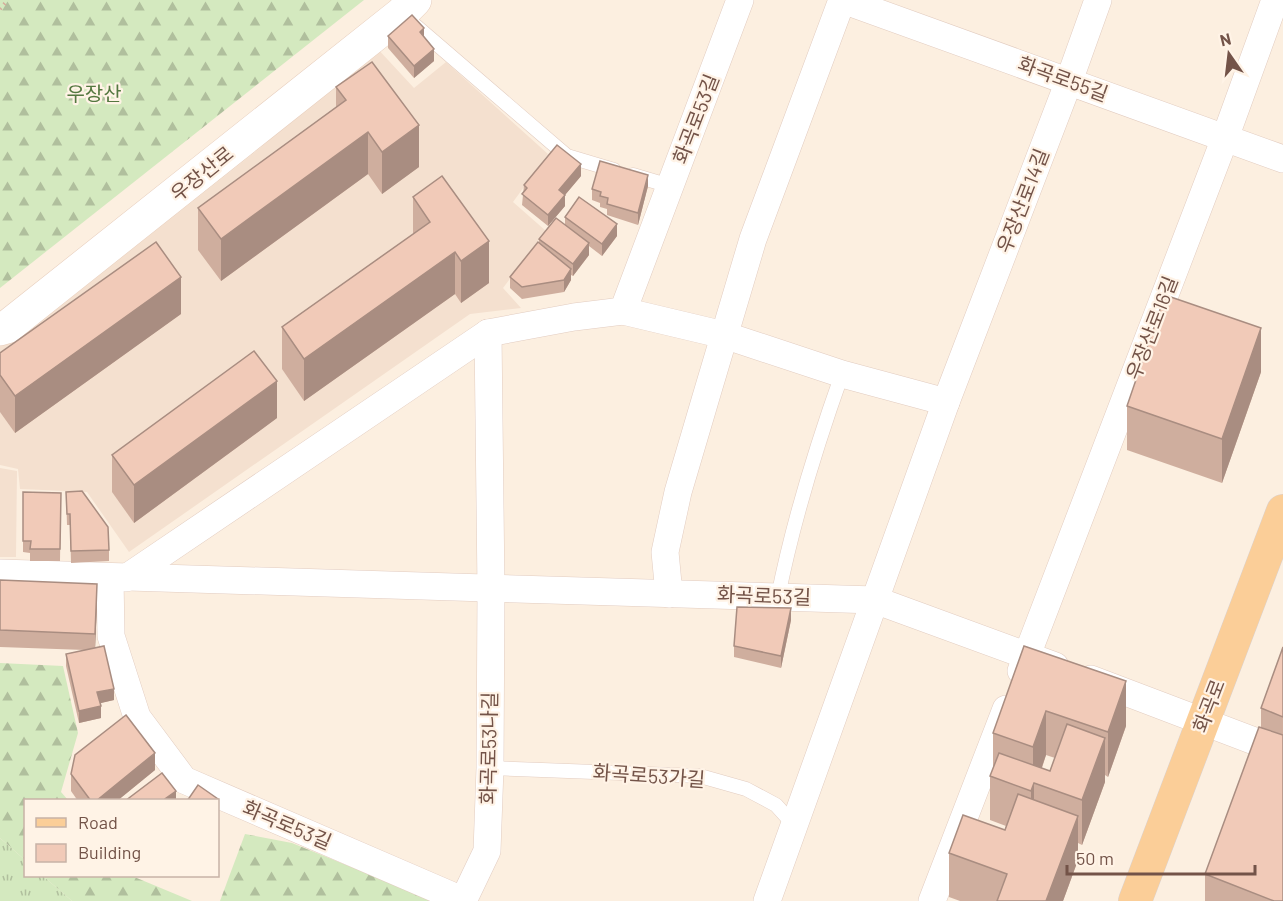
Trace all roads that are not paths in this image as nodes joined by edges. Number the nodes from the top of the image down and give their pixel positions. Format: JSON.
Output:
{"nodes":[{"id":1,"x":740,"y":0,"type":"edge"},
{"id":2,"x":842,"y":0,"type":"edge"},
{"id":3,"x":1098,"y":0,"type":"edge"},
{"id":4,"x":1275,"y":0,"type":"edge"},
{"id":5,"x":408,"y":7,"type":"edge"},
{"id":6,"x":1069,"y":81,"type":"junction"},
{"id":7,"x":1225,"y":138,"type":"junction"},
{"id":8,"x":1283,"y":159,"type":"edge"},
{"id":9,"x":670,"y":186,"type":"junction"},
{"id":10,"x":623,"y":312,"type":"junction"},
{"id":11,"x":0,"y":329,"type":"edge"},
{"id":12,"x":488,"y":333,"type":"junction"},
{"id":13,"x":724,"y":336,"type":"junction"},
{"id":14,"x":842,"y":374,"type":"junction"},
{"id":15,"x":946,"y":402,"type":"junction"},
{"id":16,"x":1283,"y":511,"type":"edge"},
{"id":17,"x":0,"y":573,"type":"edge"},
{"id":18,"x":118,"y":578,"type":"junction"},
{"id":19,"x":490,"y":589,"type":"junction"},
{"id":20,"x":669,"y":594,"type":"junction"},
{"id":21,"x":778,"y":597,"type":"junction"},
{"id":22,"x":875,"y":600,"type":"junction"},
{"id":23,"x":1027,"y":656,"type":"junction"},
{"id":24,"x":1203,"y":720,"type":"junction"},
{"id":25,"x":1283,"y":752,"type":"edge"},
{"id":26,"x":490,"y":768,"type":"junction"},
{"id":27,"x":794,"y":825,"type":"junction"},
{"id":28,"x":462,"y":900,"type":"edge"},
{"id":29,"x":767,"y":901,"type":"edge"},
{"id":30,"x":932,"y":901,"type":"edge"},
{"id":31,"x":1135,"y":901,"type":"edge"}],
"edges":[{"from":1,"to":9,"type":"street","name":"화곡로53길"},
{"from":2,"to":6,"type":"street","name":"화곡로55길"},
{"from":2,"to":13,"type":"street"},
{"from":3,"to":6,"type":"street","name":"우장산로14길"},
{"from":4,"to":7,"type":"street","name":"우장산로16길"},
{"from":5,"to":9,"type":"lane","name":"우장산로"},
{"from":5,"to":11,"type":"street","name":"우장산로"},
{"from":6,"to":7,"type":"street","name":"화곡로55길"},
{"from":6,"to":15,"type":"street","name":"우장산로14길"},
{"from":7,"to":8,"type":"street","name":"화곡로55길"},
{"from":7,"to":23,"type":"street","name":"우장산로16길"},
{"from":9,"to":10,"type":"street","name":"화곡로53길"},
{"from":10,"to":12,"type":"street"},
{"from":10,"to":13,"type":"street"},
{"from":12,"to":18,"type":"street"},
{"from":12,"to":19,"type":"street"},
{"from":13,"to":14,"type":"street"},
{"from":13,"to":20,"type":"street"},
{"from":14,"to":15,"type":"street"},
{"from":14,"to":21,"type":"lane"},
{"from":15,"to":22,"type":"street","name":"우장산로14길"},
{"from":16,"to":24,"type":"main road","name":"화곡로"},
{"from":17,"to":18,"type":"street","name":"화곡로53길"},
{"from":18,"to":19,"type":"street","name":"화곡로53길"},
{"from":18,"to":28,"type":"street","name":"화곡로53길"},
{"from":19,"to":20,"type":"street","name":"화곡로53길"},
{"from":19,"to":26,"type":"street","name":"화곡로53나길"},
{"from":20,"to":21,"type":"street","name":"화곡로53길"},
{"from":21,"to":22,"type":"street","name":"화곡로53길"},
{"from":22,"to":23,"type":"street","name":"화곡로53길"},
{"from":22,"to":27,"type":"street"},
{"from":23,"to":24,"type":"street","name":"화곡로53길"},
{"from":23,"to":30,"type":"street"},
{"from":24,"to":25,"type":"street","name":"화곡로53길"},
{"from":24,"to":31,"type":"main road","name":"화곡로"},
{"from":26,"to":27,"type":"lane","name":"화곡로53가길"},
{"from":26,"to":28,"type":"street","name":"화곡로53나길"},
{"from":27,"to":29,"type":"street"}]}
